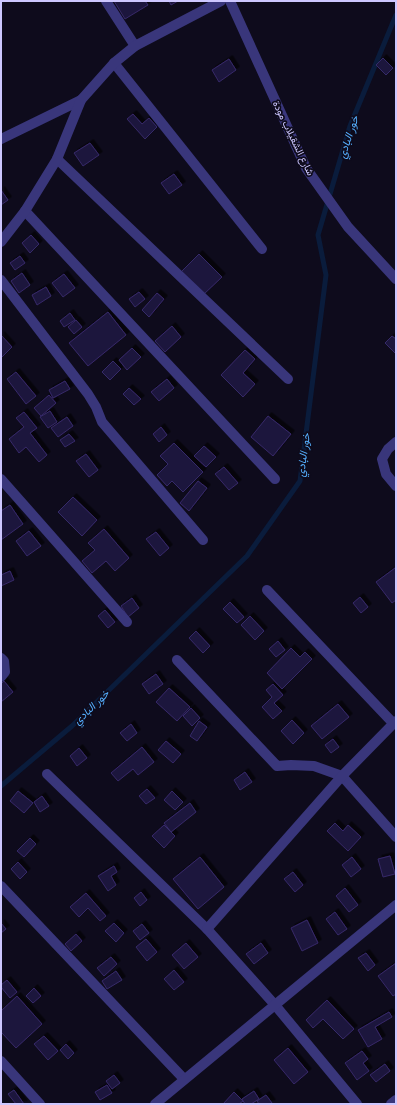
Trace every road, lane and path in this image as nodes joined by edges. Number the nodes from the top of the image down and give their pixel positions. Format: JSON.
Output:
{"nodes":[{"id":1,"x":106,"y":1,"type":"edge"},
{"id":2,"x":221,"y":1,"type":"edge"},
{"id":3,"x":230,"y":1,"type":"edge"},
{"id":4,"x":135,"y":46,"type":"junction"},
{"id":5,"x":114,"y":63,"type":"junction"},
{"id":6,"x":81,"y":100,"type":"junction"},
{"id":7,"x":1,"y":139,"type":"edge"},
{"id":8,"x":57,"y":159,"type":"junction"},
{"id":9,"x":24,"y":211,"type":"junction"},
{"id":10,"x":1,"y":242,"type":"edge"},
{"id":11,"x":262,"y":249,"type":"dead end"},
{"id":12,"x":395,"y":276,"type":"edge"},
{"id":13,"x":1,"y":280,"type":"edge"},
{"id":14,"x":288,"y":379,"type":"dead end"},
{"id":15,"x":396,"y":442,"type":"edge"},
{"id":16,"x":1,"y":479,"type":"edge"},
{"id":17,"x":275,"y":479,"type":"dead end"},
{"id":18,"x":396,"y":486,"type":"edge"},
{"id":19,"x":203,"y":540,"type":"dead end"},
{"id":20,"x":266,"y":590,"type":"dead end"},
{"id":21,"x":128,"y":622,"type":"dead end"},
{"id":22,"x":1,"y":658,"type":"edge"},
{"id":23,"x":177,"y":660,"type":"dead end"},
{"id":24,"x":1,"y":677,"type":"edge"},
{"id":25,"x":395,"y":722,"type":"edge"},
{"id":26,"x":47,"y":774,"type":"dead end"},
{"id":27,"x":342,"y":776,"type":"junction"},
{"id":28,"x":396,"y":837,"type":"edge"},
{"id":29,"x":1,"y":886,"type":"edge"},
{"id":30,"x":396,"y":905,"type":"edge"},
{"id":31,"x":207,"y":929,"type":"junction"},
{"id":32,"x":275,"y":1005,"type":"junction"},
{"id":33,"x":1,"y":1061,"type":"edge"},
{"id":34,"x":184,"y":1079,"type":"junction"},
{"id":35,"x":396,"y":1100,"type":"edge"},
{"id":36,"x":40,"y":1104,"type":"edge"},
{"id":37,"x":155,"y":1104,"type":"edge"},
{"id":38,"x":356,"y":1104,"type":"edge"},
{"id":39,"x":391,"y":1104,"type":"edge"}],
"edges":[{"from":1,"to":4,"type":"street"},
{"from":2,"to":4,"type":"street"},
{"from":3,"to":12,"type":"street","name":"شارع الشقيلاب مودة"},
{"from":4,"to":5,"type":"street"},
{"from":5,"to":6,"type":"street"},
{"from":5,"to":11,"type":"street"},
{"from":6,"to":7,"type":"street"},
{"from":6,"to":8,"type":"street"},
{"from":8,"to":9,"type":"street"},
{"from":8,"to":14,"type":"street"},
{"from":9,"to":10,"type":"street"},
{"from":9,"to":17,"type":"street"},
{"from":13,"to":19,"type":"street"},
{"from":15,"to":18,"type":"street"},
{"from":16,"to":21,"type":"street"},
{"from":20,"to":25,"type":"street"},
{"from":22,"to":24,"type":"street"},
{"from":23,"to":27,"type":"street"},
{"from":25,"to":27,"type":"street"},
{"from":26,"to":31,"type":"street"},
{"from":27,"to":28,"type":"street"},
{"from":27,"to":31,"type":"street"},
{"from":29,"to":34,"type":"street"},
{"from":30,"to":32,"type":"street"},
{"from":31,"to":32,"type":"street"},
{"from":32,"to":34,"type":"street"},
{"from":32,"to":38,"type":"street"},
{"from":33,"to":36,"type":"street"},
{"from":34,"to":37,"type":"street"},
{"from":35,"to":39,"type":"street"}]}
